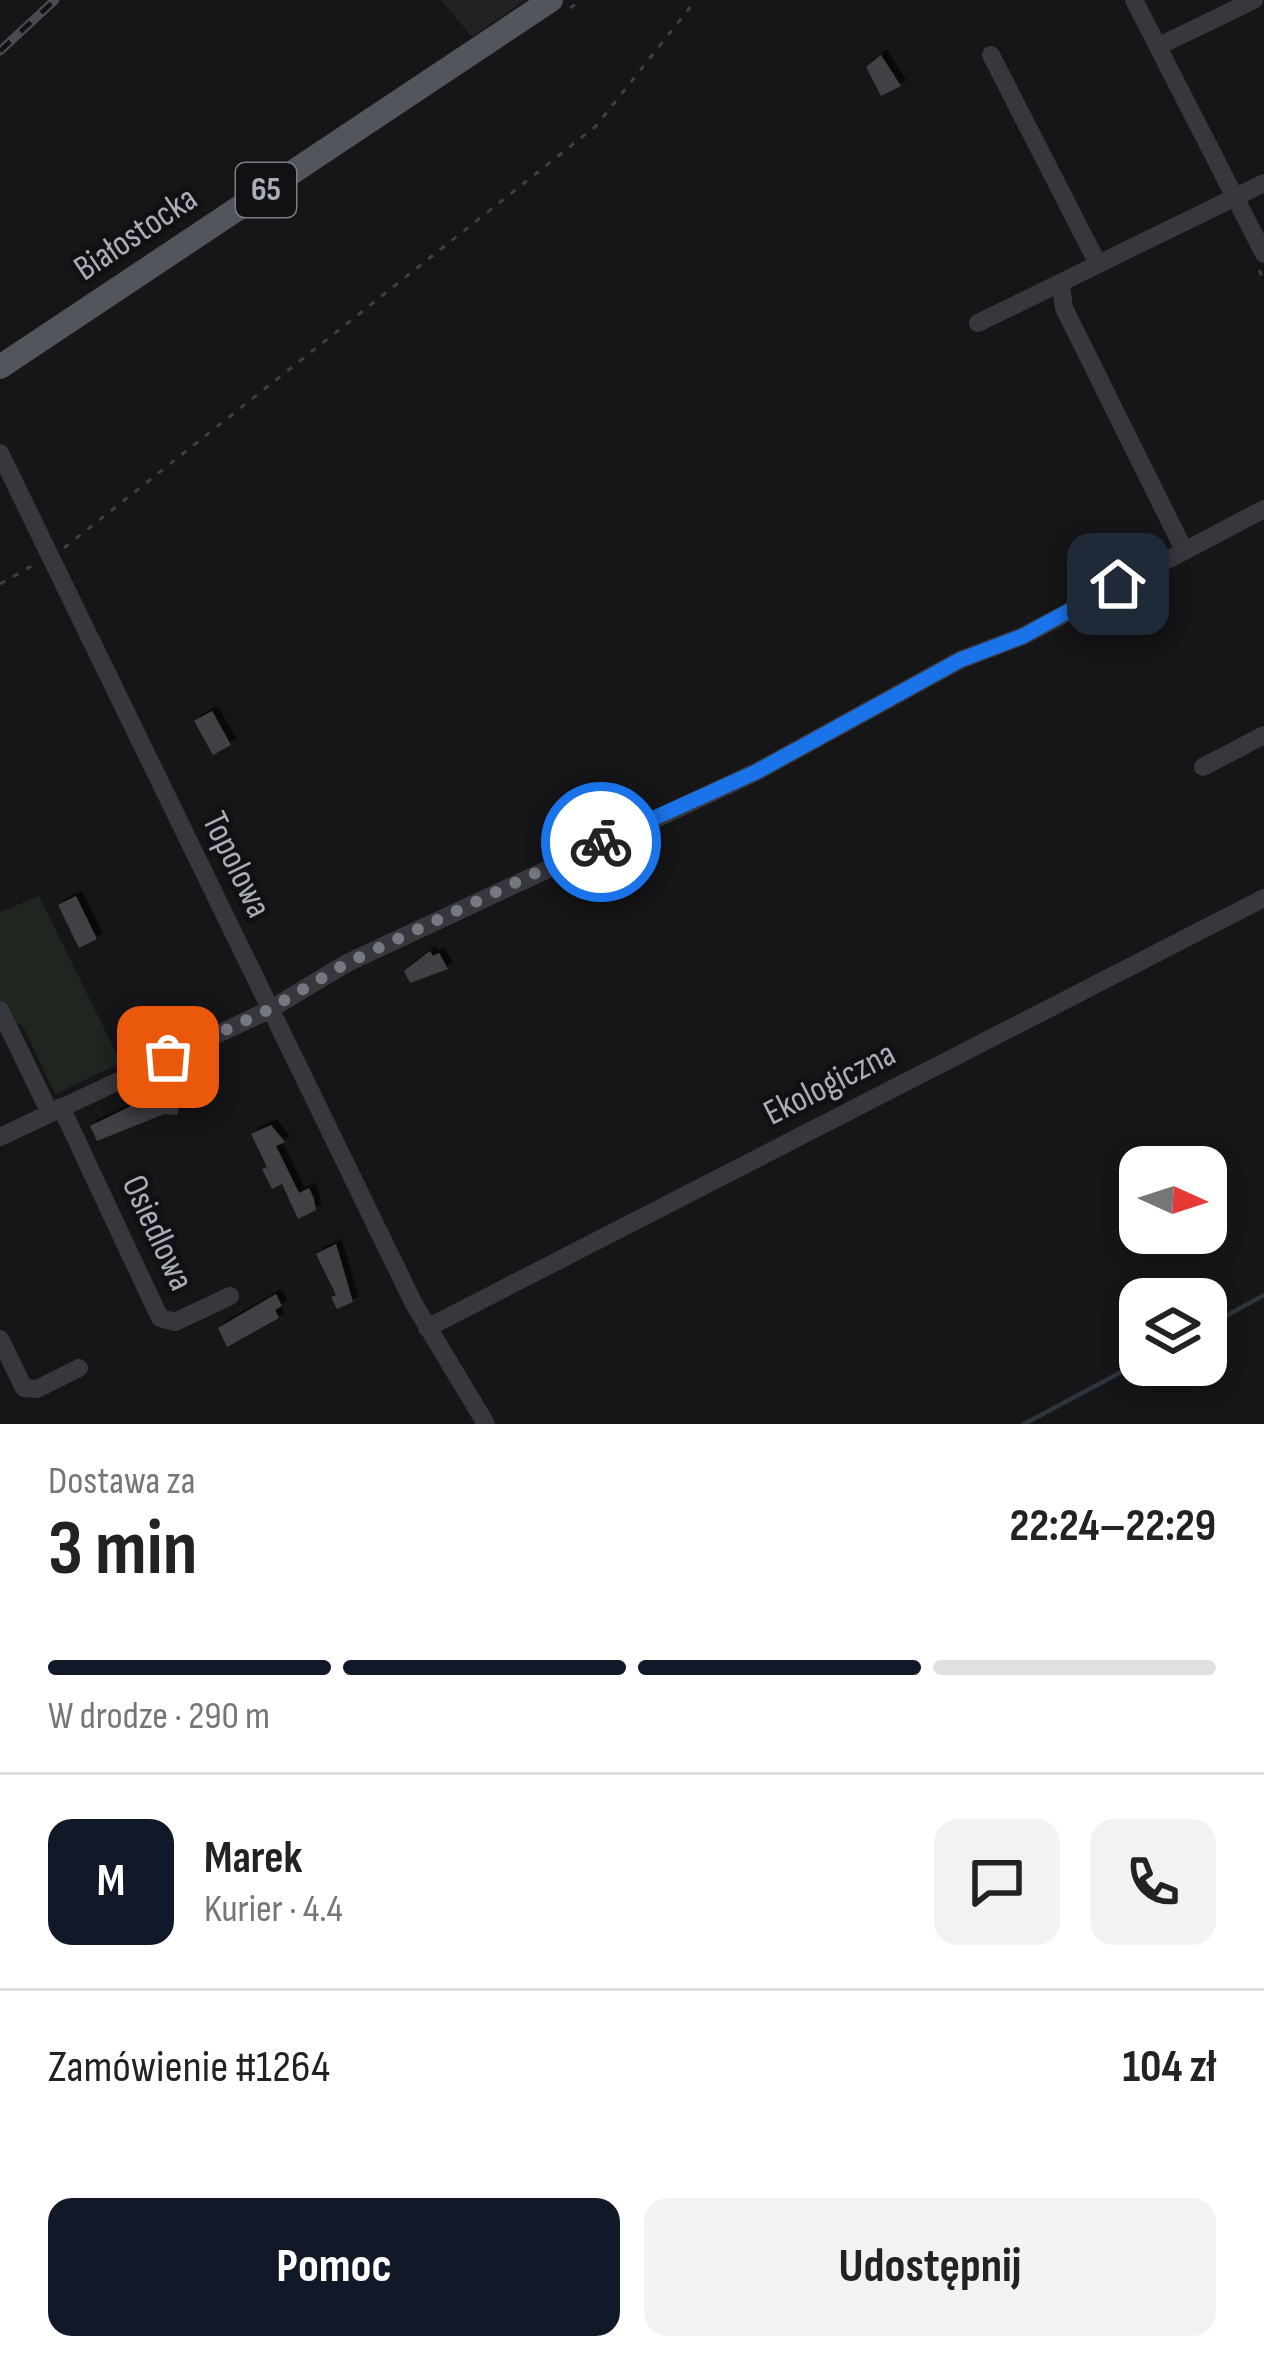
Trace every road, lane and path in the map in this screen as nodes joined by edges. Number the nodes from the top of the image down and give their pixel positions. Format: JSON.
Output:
{"nodes":[{"id":1,"x":696,"y":0,"type":"edge"},
{"id":2,"x":1134,"y":0,"type":"edge"},
{"id":3,"x":1254,"y":0,"type":"edge"},
{"id":4,"x":536,"y":4,"type":"edge"},
{"id":5,"x":1159,"y":46,"type":"junction"},
{"id":6,"x":991,"y":55,"type":"dead end"},
{"id":7,"x":1264,"y":183,"type":"edge"},
{"id":8,"x":1236,"y":195,"type":"junction"},
{"id":9,"x":1264,"y":254,"type":"edge"},
{"id":10,"x":1098,"y":264,"type":"junction"},
{"id":11,"x":1061,"y":284,"type":"junction"},
{"id":12,"x":979,"y":323,"type":"dead end"},
{"id":13,"x":0,"y":368,"type":"edge"},
{"id":14,"x":0,"y":453,"type":"edge"},
{"id":15,"x":1264,"y":509,"type":"edge"},
{"id":16,"x":1184,"y":550,"type":"junction"},
{"id":17,"x":50,"y":558,"type":"junction"},
{"id":18,"x":0,"y":584,"type":"edge"},
{"id":19,"x":1264,"y":735,"type":"edge"},
{"id":20,"x":1203,"y":767,"type":"dead end"},
{"id":21,"x":1264,"y":898,"type":"edge"},
{"id":22,"x":0,"y":1010,"type":"edge"},
{"id":23,"x":268,"y":1010,"type":"junction"},
{"id":24,"x":55,"y":1110,"type":"junction"},
{"id":25,"x":0,"y":1136,"type":"edge"},
{"id":26,"x":230,"y":1296,"type":"dead end"},
{"id":27,"x":427,"y":1328,"type":"junction"},
{"id":28,"x":0,"y":1340,"type":"edge"},
{"id":29,"x":79,"y":1368,"type":"dead end"},
{"id":30,"x":486,"y":1424,"type":"edge"}],
"edges":[{"from":1,"to":17,"type":"path"},
{"from":2,"to":5,"type":"street"},
{"from":3,"to":5,"type":"street"},
{"from":4,"to":13,"type":"main road","name":"Białostocka","number":"65"},
{"from":5,"to":8,"type":"street"},
{"from":6,"to":10,"type":"street"},
{"from":7,"to":8,"type":"street"},
{"from":8,"to":9,"type":"street"},
{"from":8,"to":10,"type":"street"},
{"from":10,"to":11,"type":"street"},
{"from":11,"to":12,"type":"street"},
{"from":11,"to":16,"type":"street"},
{"from":14,"to":17,"type":"street","name":"Topolowa"},
{"from":15,"to":16,"type":"street"},
{"from":16,"to":23,"type":"street"},
{"from":17,"to":18,"type":"path"},
{"from":17,"to":23,"type":"street","name":"Topolowa"},
{"from":19,"to":20,"type":"street"},
{"from":21,"to":27,"type":"street","name":"Ekologiczna"},
{"from":22,"to":24,"type":"street"},
{"from":23,"to":24,"type":"street"},
{"from":23,"to":27,"type":"street","name":"Topolowa"},
{"from":24,"to":25,"type":"street"},
{"from":24,"to":26,"type":"street","name":"Osiedlowa"},
{"from":27,"to":30,"type":"street","name":"Topolowa"},
{"from":28,"to":29,"type":"street"}]}
